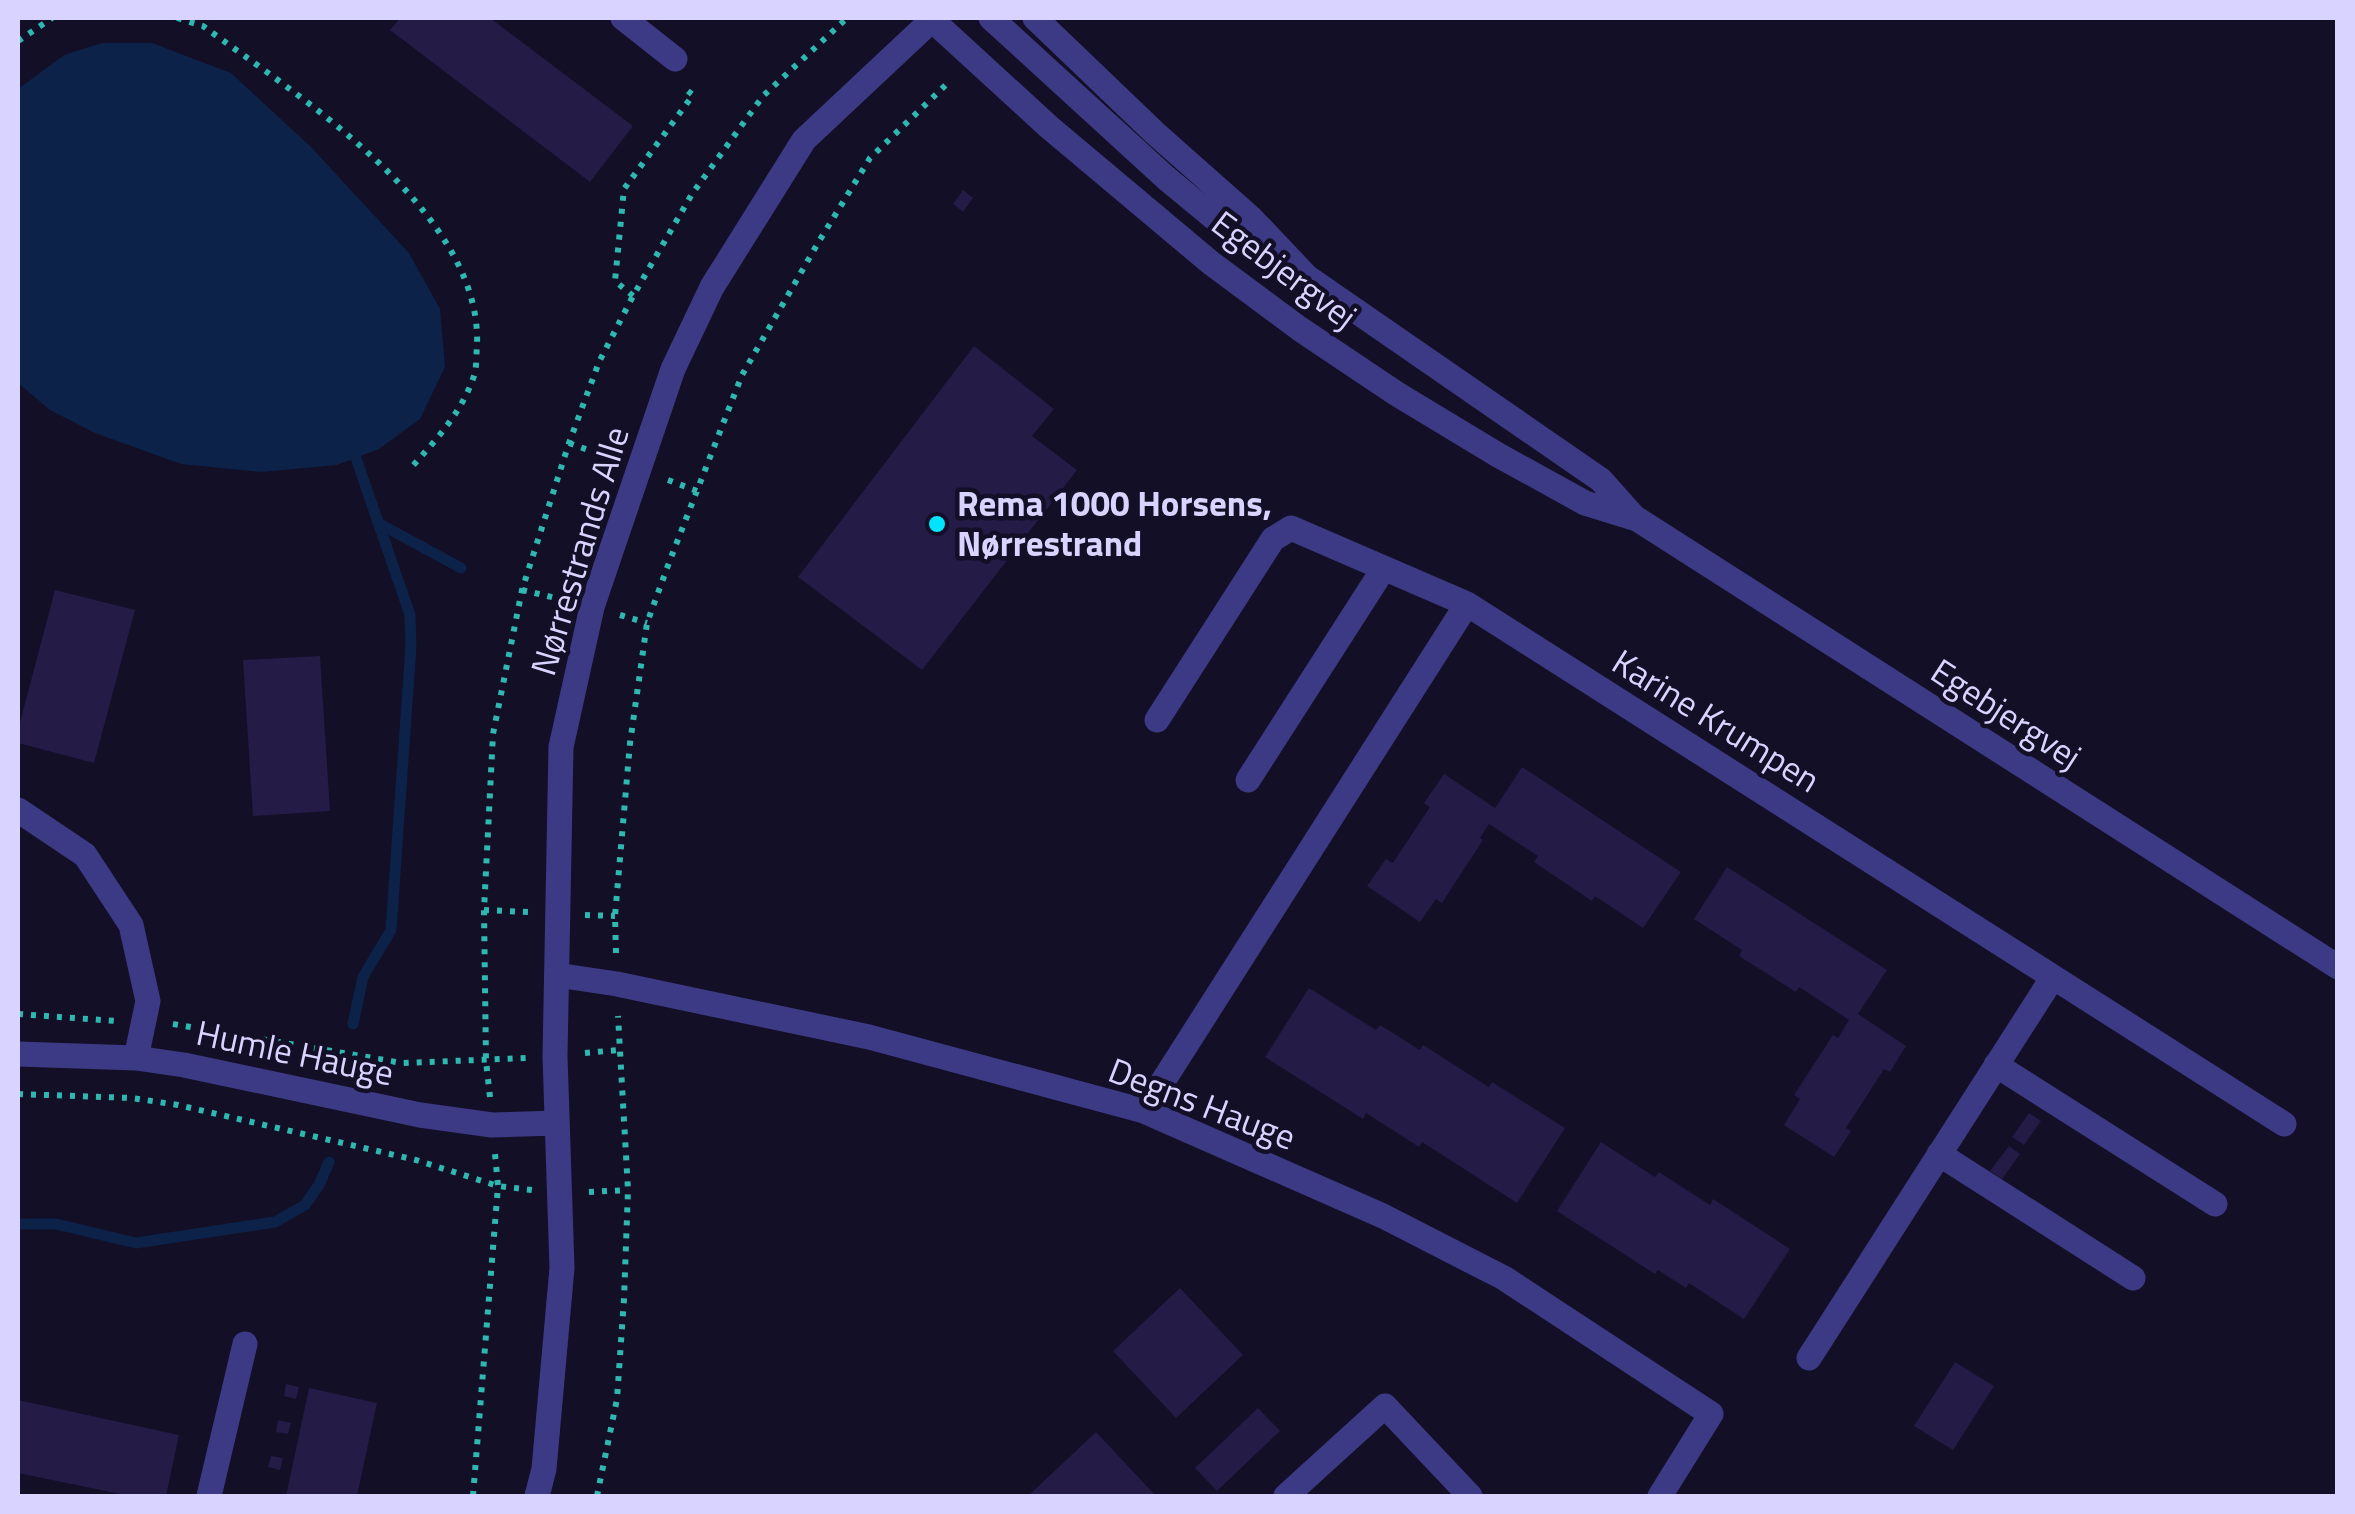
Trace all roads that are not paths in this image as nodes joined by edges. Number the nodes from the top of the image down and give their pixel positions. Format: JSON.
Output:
{"nodes":[{"id":1,"x":623,"y":18,"type":"edge"},
{"id":2,"x":933,"y":18,"type":"edge"},
{"id":3,"x":991,"y":18,"type":"edge"},
{"id":4,"x":1035,"y":18,"type":"edge"},
{"id":5,"x":675,"y":60,"type":"road end"},
{"id":6,"x":1306,"y":277,"type":"junction"},
{"id":7,"x":1637,"y":519,"type":"junction"},
{"id":8,"x":1384,"y":568,"type":"junction"},
{"id":9,"x":1467,"y":604,"type":"junction"},
{"id":10,"x":1157,"y":720,"type":"dead end"},
{"id":11,"x":1248,"y":780,"type":"dead end"},
{"id":12,"x":18,"y":810,"type":"edge"},
{"id":13,"x":2338,"y":967,"type":"edge"},
{"id":14,"x":557,"y":976,"type":"junction"},
{"id":15,"x":2052,"y":977,"type":"junction"},
{"id":16,"x":18,"y":1054,"type":"edge"},
{"id":17,"x":136,"y":1058,"type":"junction"},
{"id":18,"x":1996,"y":1065,"type":"junction"},
{"id":19,"x":1144,"y":1111,"type":"junction"},
{"id":20,"x":557,"y":1122,"type":"junction"},
{"id":21,"x":2284,"y":1124,"type":"dead end"},
{"id":22,"x":1939,"y":1154,"type":"junction"},
{"id":23,"x":2214,"y":1204,"type":"dead end"},
{"id":24,"x":2134,"y":1278,"type":"dead end"},
{"id":25,"x":244,"y":1344,"type":"dead end"},
{"id":26,"x":1809,"y":1358,"type":"dead end"},
{"id":27,"x":209,"y":1496,"type":"edge"},
{"id":28,"x":537,"y":1496,"type":"edge"},
{"id":29,"x":1286,"y":1496,"type":"edge"},
{"id":30,"x":1470,"y":1496,"type":"edge"},
{"id":31,"x":1660,"y":1496,"type":"edge"}],
"edges":[{"from":1,"to":5,"type":"street"},
{"from":2,"to":7,"type":"street","name":"Egebjergvej"},
{"from":2,"to":14,"type":"street","name":"Nørrestrands Alle"},
{"from":3,"to":6,"type":"street"},
{"from":4,"to":6,"type":"street","name":"Egebjergvej"},
{"from":6,"to":7,"type":"street","name":"Egebjergvej"},
{"from":7,"to":13,"type":"street","name":"Egebjergvej"},
{"from":8,"to":9,"type":"street","name":"Karine Krumpen"},
{"from":8,"to":10,"type":"street","name":"Karine Krumpen"},
{"from":8,"to":11,"type":"street"},
{"from":9,"to":15,"type":"street","name":"Karine Krumpen"},
{"from":9,"to":19,"type":"street"},
{"from":12,"to":17,"type":"street"},
{"from":14,"to":19,"type":"street","name":"Degns Hauge"},
{"from":14,"to":20,"type":"street","name":"Nørrestrands Alle"},
{"from":15,"to":18,"type":"street"},
{"from":15,"to":21,"type":"street","name":"Karine Krumpen"},
{"from":16,"to":17,"type":"street","name":"Humle Hauge"},
{"from":17,"to":20,"type":"street","name":"Humle Hauge"},
{"from":18,"to":22,"type":"street"},
{"from":18,"to":23,"type":"street"},
{"from":19,"to":31,"type":"street","name":"Degns Hauge"},
{"from":20,"to":28,"type":"street","name":"Nørrestrands Alle"},
{"from":22,"to":24,"type":"street"},
{"from":22,"to":26,"type":"street"},
{"from":25,"to":27,"type":"street"},
{"from":29,"to":30,"type":"street"}]}
